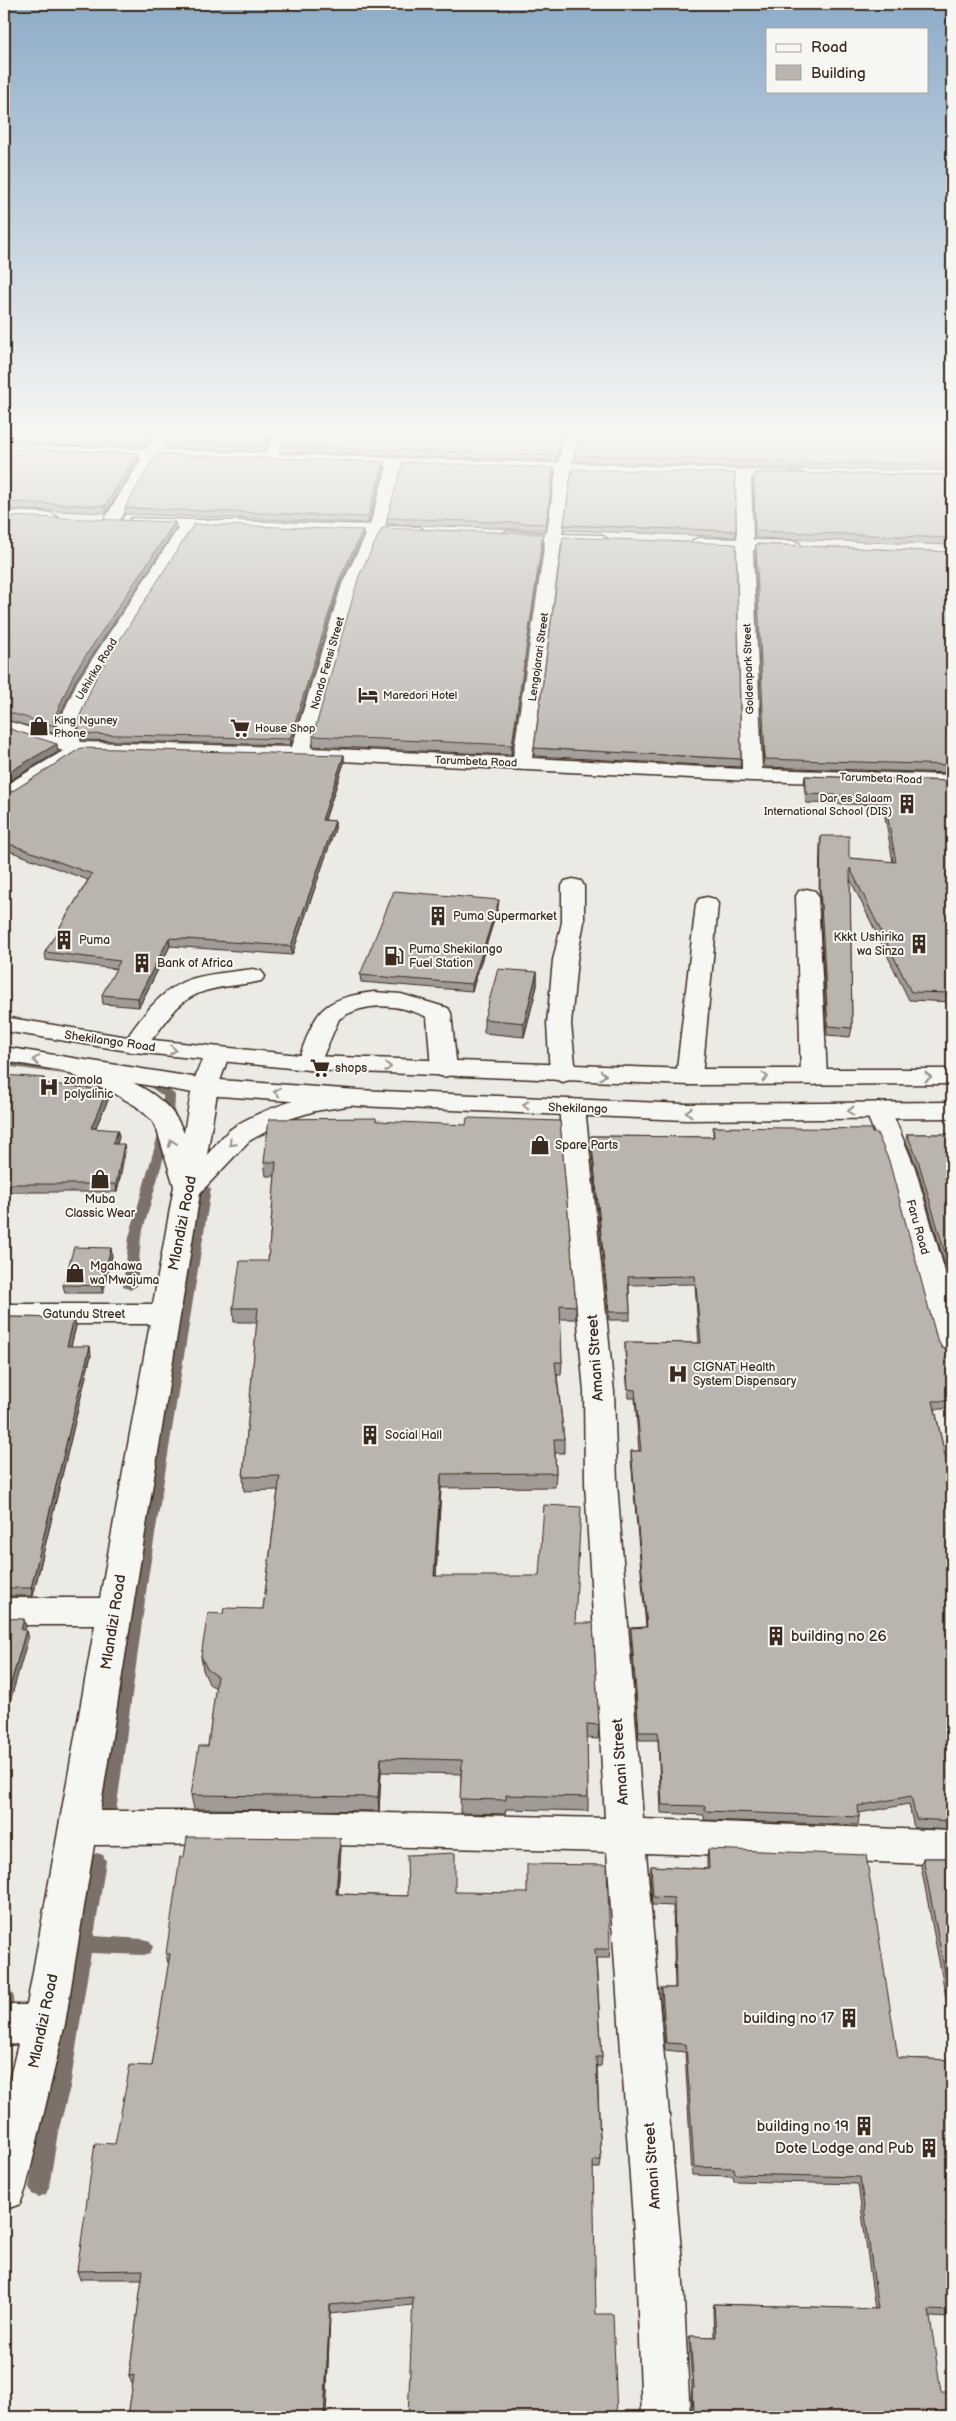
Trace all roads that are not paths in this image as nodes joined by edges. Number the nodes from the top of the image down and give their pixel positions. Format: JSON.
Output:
{"nodes":[{"id":1,"x":175,"y":546,"type":"edge"},
{"id":2,"x":368,"y":546,"type":"edge"},
{"id":3,"x":554,"y":546,"type":"edge"},
{"id":4,"x":744,"y":546,"type":"edge"},
{"id":5,"x":790,"y":546,"type":"edge"},
{"id":6,"x":813,"y":547,"type":"edge"},
{"id":7,"x":4,"y":726,"type":"edge"},
{"id":8,"x":74,"y":748,"type":"junction"},
{"id":9,"x":300,"y":753,"type":"junction"},
{"id":10,"x":522,"y":763,"type":"junction"},
{"id":11,"x":752,"y":775,"type":"junction"},
{"id":12,"x":952,"y":780,"type":"edge"},
{"id":13,"x":4,"y":794,"type":"edge"},
{"id":14,"x":573,"y":886,"type":"dead end"},
{"id":15,"x":807,"y":896,"type":"dead end"},
{"id":16,"x":707,"y":904,"type":"dead end"},
{"id":17,"x":252,"y":976,"type":"dead end"},
{"id":18,"x":4,"y":1024,"type":"edge"},
{"id":19,"x":134,"y":1045,"type":"junction"},
{"id":20,"x":4,"y":1054,"type":"edge"},
{"id":21,"x":217,"y":1055,"type":"junction"},
{"id":22,"x":309,"y":1063,"type":"junction"},
{"id":23,"x":72,"y":1066,"type":"junction"},
{"id":24,"x":444,"y":1069,"type":"junction"},
{"id":25,"x":689,"y":1077,"type":"junction"},
{"id":26,"x":814,"y":1077,"type":"junction"},
{"id":27,"x":952,"y":1077,"type":"edge"},
{"id":28,"x":205,"y":1087,"type":"junction"},
{"id":29,"x":568,"y":1091,"type":"junction"},
{"id":30,"x":358,"y":1098,"type":"junction"},
{"id":31,"x":878,"y":1110,"type":"junction"},
{"id":32,"x":952,"y":1110,"type":"edge"},
{"id":33,"x":189,"y":1189,"type":"junction"},
{"id":34,"x":4,"y":1314,"type":"edge"},
{"id":35,"x":165,"y":1314,"type":"junction"},
{"id":36,"x":952,"y":1347,"type":"edge"},
{"id":37,"x":4,"y":1611,"type":"edge"},
{"id":38,"x":115,"y":1612,"type":"junction"},
{"id":39,"x":79,"y":1828,"type":"junction"},
{"id":40,"x":625,"y":1834,"type":"junction"},
{"id":41,"x":952,"y":1848,"type":"edge"},
{"id":42,"x":44,"y":2024,"type":"junction"},
{"id":43,"x":4,"y":2025,"type":"edge"},
{"id":44,"x":4,"y":2188,"type":"edge"},
{"id":45,"x":666,"y":2417,"type":"edge"}],
"edges":[{"from":1,"to":8,"type":"street","name":"Ushirika Road"},
{"from":2,"to":9,"type":"street","name":"Nondo Fensi Street"},
{"from":3,"to":10,"type":"street","name":"Lengojarari Street"},
{"from":4,"to":11,"type":"street","name":"Goldenpark Street"},
{"from":5,"to":6,"type":"street"},
{"from":7,"to":8,"type":"street","name":"Tarumbeta Road"},
{"from":8,"to":9,"type":"street","name":"Tarumbeta Road"},
{"from":8,"to":13,"type":"street"},
{"from":9,"to":10,"type":"street","name":"Tarumbeta Road"},
{"from":10,"to":11,"type":"street","name":"Tarumbeta Road"},
{"from":11,"to":12,"type":"street","name":"Tarumbeta Road"},
{"from":14,"to":29,"type":"street","name":"Amani Street"},
{"from":15,"to":26,"type":"street"},
{"from":16,"to":25,"type":"street"},
{"from":17,"to":19,"type":"street"},
{"from":18,"to":19,"type":"street","name":"Shekilango Road"},
{"from":19,"to":21,"type":"street","name":"Shekilango Road","one_way":true},
{"from":23,"to":20,"type":"street","one_way":true},
{"from":21,"to":22,"type":"street","name":"Shekilango"},
{"from":21,"to":28,"type":"street","name":"Mlandizi Road"},
{"from":22,"to":24,"type":"street","name":"Shekilango","one_way":true},
{"from":22,"to":24,"type":"street"},
{"from":23,"to":28,"type":"street"},
{"from":33,"to":23,"type":"street","one_way":true},
{"from":24,"to":29,"type":"street","name":"Shekilango"},
{"from":25,"to":26,"type":"street","name":"Shekilango","one_way":true},
{"from":29,"to":25,"type":"street","name":"Shekilango","one_way":true},
{"from":26,"to":27,"type":"street","name":"Shekilango","one_way":true},
{"from":30,"to":28,"type":"street","name":"Shekilango","one_way":true},
{"from":28,"to":33,"type":"street","name":"Mlandizi Road"},
{"from":29,"to":30,"type":"street","name":"Shekilango","one_way":true},
{"from":31,"to":29,"type":"street","name":"Shekilango","one_way":true},
{"from":29,"to":40,"type":"street","name":"Amani Street"},
{"from":30,"to":33,"type":"street","one_way":true},
{"from":31,"to":32,"type":"street","name":"Shekilango"},
{"from":31,"to":36,"type":"street","name":"Faru Road"},
{"from":33,"to":35,"type":"street","name":"Mlandizi Road"},
{"from":34,"to":35,"type":"street","name":"Gatundu Street"},
{"from":35,"to":38,"type":"street","name":"Mlandizi Road"},
{"from":37,"to":38,"type":"street"},
{"from":38,"to":39,"type":"street","name":"Mlandizi Road"},
{"from":39,"to":40,"type":"street"},
{"from":39,"to":42,"type":"street","name":"Mlandizi Road"},
{"from":40,"to":41,"type":"street"},
{"from":40,"to":45,"type":"street","name":"Amani Street"},
{"from":42,"to":43,"type":"street"},
{"from":42,"to":44,"type":"street","name":"Mlandizi Road"}]}
